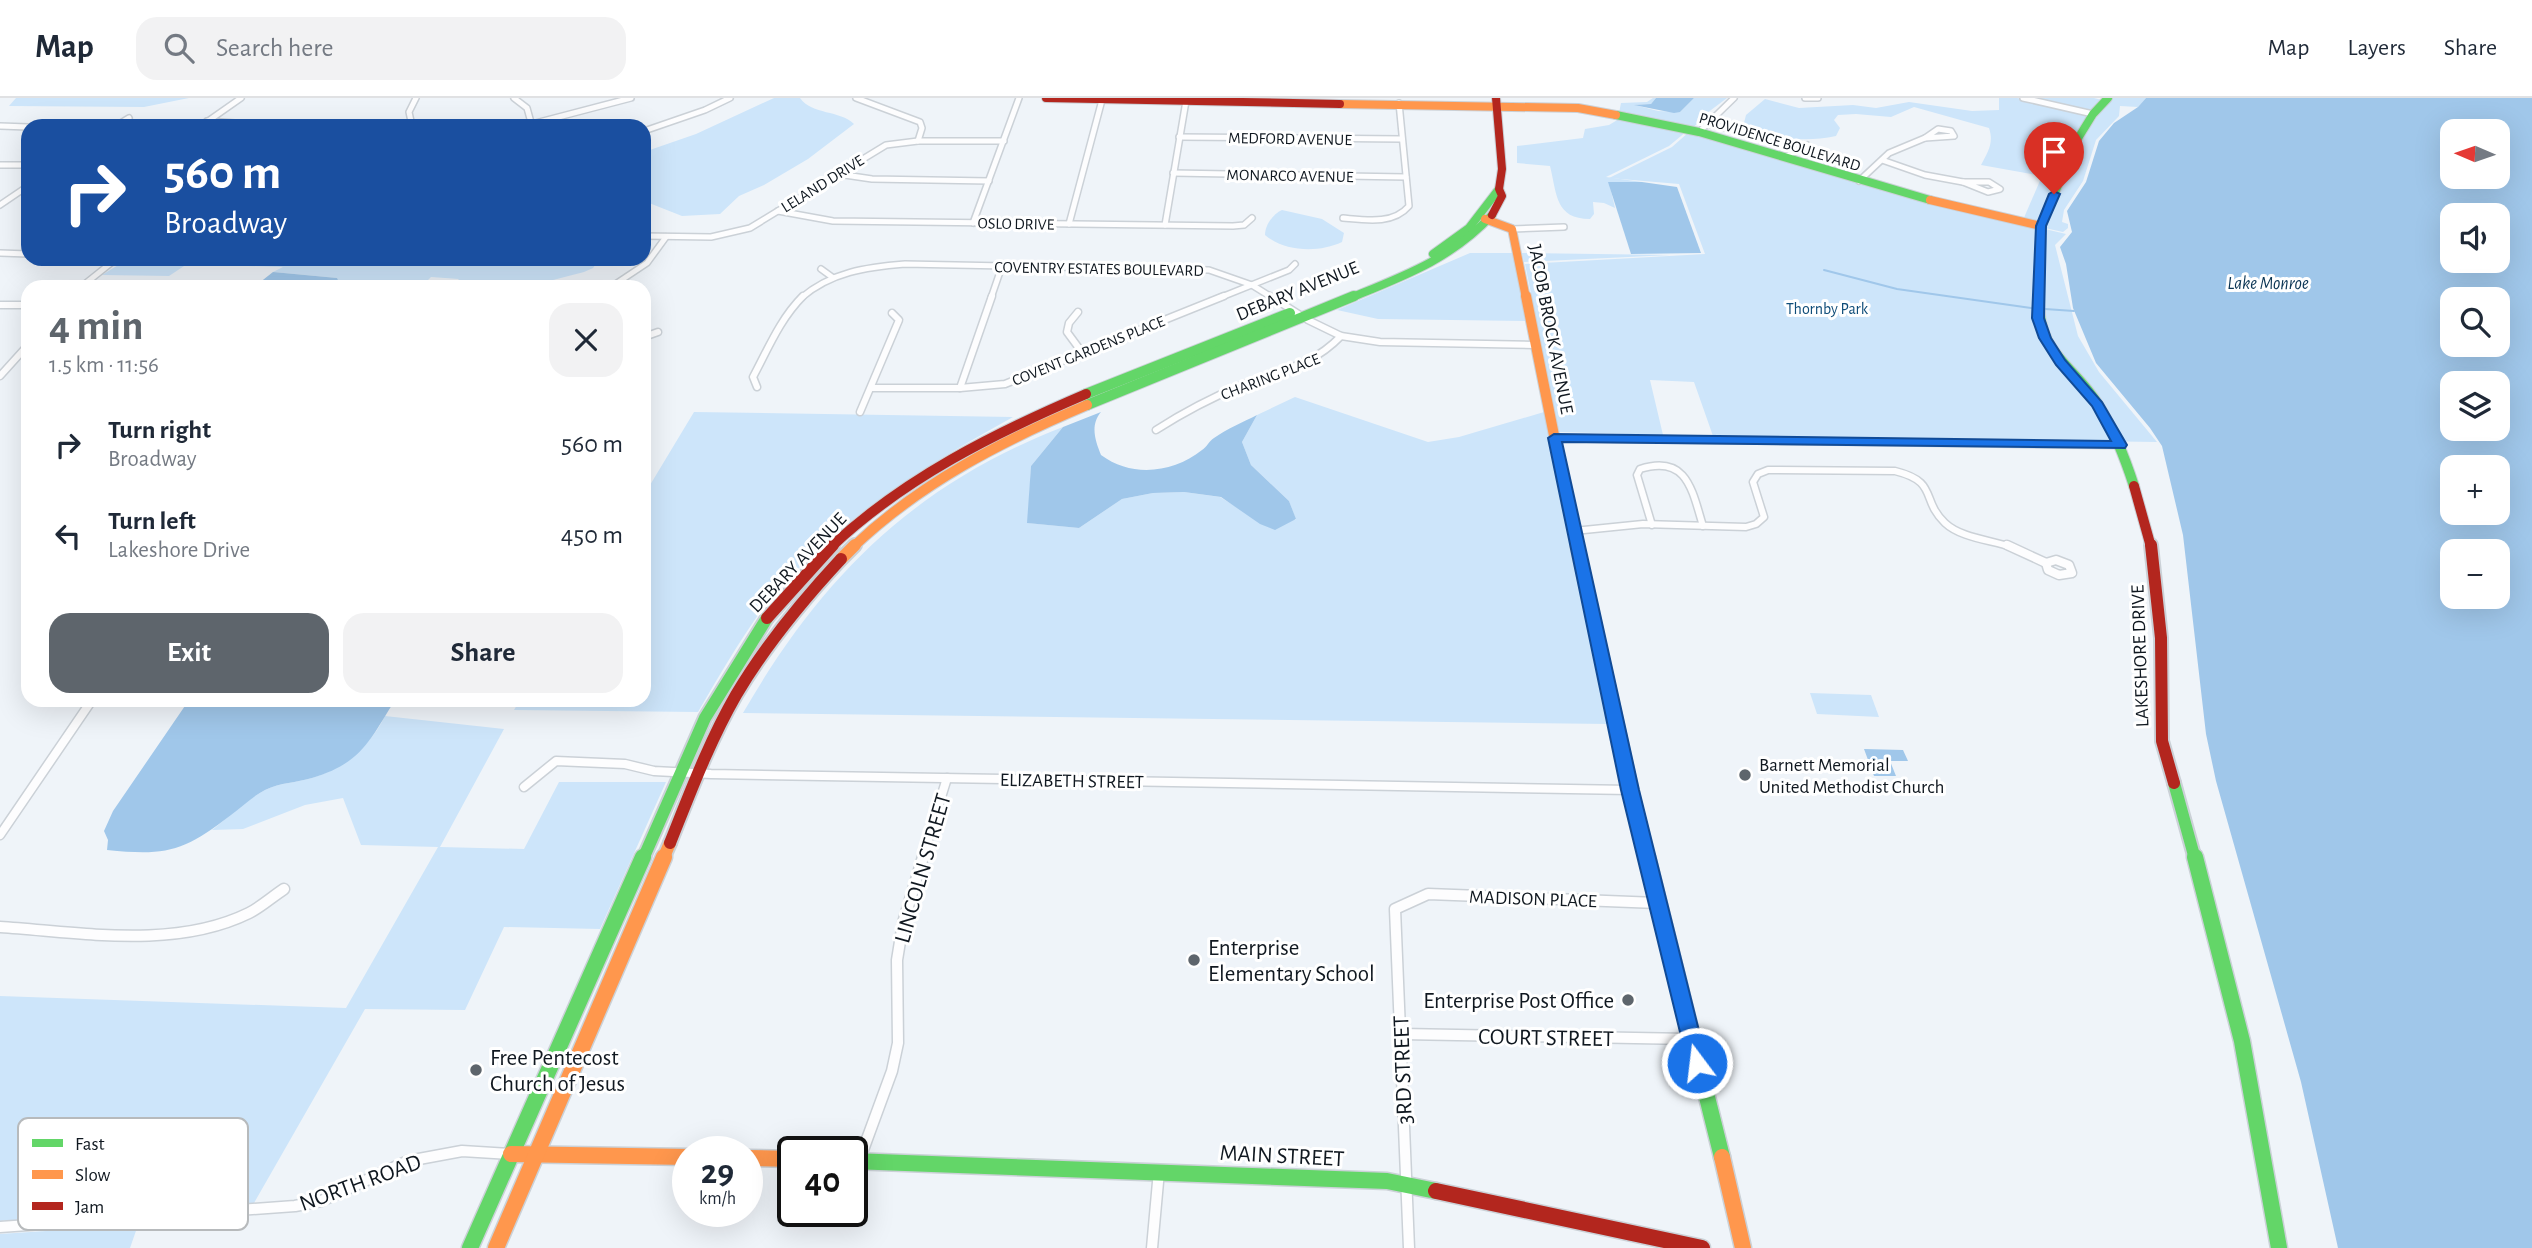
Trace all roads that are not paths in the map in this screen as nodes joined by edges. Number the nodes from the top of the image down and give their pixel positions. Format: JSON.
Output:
{"nodes":[{"id":1,"x":241,"y":98,"type":"edge"},
{"id":2,"x":416,"y":98,"type":"edge"},
{"id":3,"x":514,"y":98,"type":"edge"},
{"id":4,"x":730,"y":98,"type":"edge"},
{"id":5,"x":856,"y":98,"type":"edge"},
{"id":6,"x":1019,"y":98,"type":"edge"},
{"id":7,"x":1046,"y":98,"type":"edge"},
{"id":8,"x":1734,"y":98,"type":"edge"},
{"id":9,"x":1805,"y":98,"type":"edge"},
{"id":10,"x":1818,"y":98,"type":"edge"},
{"id":11,"x":2023,"y":98,"type":"edge"},
{"id":12,"x":2108,"y":98,"type":"edge"},
{"id":13,"x":627,"y":99,"type":"edge"},
{"id":14,"x":1102,"y":100,"type":"junction"},
{"id":15,"x":1186,"y":101,"type":"junction"},
{"id":16,"x":1497,"y":101,"type":"edge"},
{"id":17,"x":1399,"y":103,"type":"junction"},
{"id":18,"x":2093,"y":114,"type":"junction"},
{"id":19,"x":210,"y":119,"type":"edge"},
{"id":20,"x":410,"y":119,"type":"edge"},
{"id":21,"x":530,"y":119,"type":"edge"},
{"id":22,"x":554,"y":119,"type":"edge"},
{"id":23,"x":0,"y":126,"type":"edge"},
{"id":24,"x":21,"y":127,"type":"edge"},
{"id":25,"x":1702,"y":128,"type":"junction"},
{"id":26,"x":651,"y":129,"type":"edge"},
{"id":27,"x":1731,"y":129,"type":"dead end"},
{"id":28,"x":1179,"y":137,"type":"junction"},
{"id":29,"x":1925,"y":138,"type":"junction"},
{"id":30,"x":1402,"y":139,"type":"junction"},
{"id":31,"x":918,"y":141,"type":"junction"},
{"id":32,"x":1004,"y":141,"type":"junction"},
{"id":33,"x":1807,"y":145,"type":"dead end"},
{"id":34,"x":1785,"y":157,"type":"junction"},
{"id":35,"x":1882,"y":160,"type":"junction"},
{"id":36,"x":0,"y":165,"type":"edge"},
{"id":37,"x":21,"y":165,"type":"edge"},
{"id":38,"x":1173,"y":173,"type":"junction"},
{"id":39,"x":838,"y":174,"type":"junction"},
{"id":40,"x":1406,"y":177,"type":"junction"},
{"id":41,"x":989,"y":181,"type":"junction"},
{"id":42,"x":1859,"y":181,"type":"junction"},
{"id":43,"x":1964,"y":183,"type":"junction"},
{"id":44,"x":21,"y":191,"type":"edge"},
{"id":45,"x":0,"y":205,"type":"edge"},
{"id":46,"x":778,"y":211,"type":"junction"},
{"id":47,"x":1252,"y":218,"type":"dead end"},
{"id":48,"x":1343,"y":218,"type":"dead end"},
{"id":49,"x":1485,"y":218,"type":"junction"},
{"id":50,"x":974,"y":223,"type":"junction"},
{"id":51,"x":1069,"y":224,"type":"junction"},
{"id":52,"x":1165,"y":225,"type":"junction"},
{"id":53,"x":2041,"y":226,"type":"junction"},
{"id":54,"x":1564,"y":227,"type":"dead end"},
{"id":55,"x":1512,"y":229,"type":"junction"},
{"id":56,"x":651,"y":236,"type":"edge"},
{"id":57,"x":666,"y":237,"type":"junction"},
{"id":58,"x":0,"y":253,"type":"edge"},
{"id":59,"x":21,"y":254,"type":"edge"},
{"id":60,"x":651,"y":259,"type":"edge"},
{"id":61,"x":1296,"y":264,"type":"dead end"},
{"id":62,"x":107,"y":266,"type":"edge"},
{"id":63,"x":643,"y":266,"type":"edge"},
{"id":64,"x":1002,"y":266,"type":"junction"},
{"id":65,"x":821,"y":269,"type":"dead end"},
{"id":66,"x":832,"y":277,"type":"junction"},
{"id":67,"x":90,"y":280,"type":"edge"},
{"id":68,"x":622,"y":280,"type":"edge"},
{"id":69,"x":1252,"y":285,"type":"junction"},
{"id":70,"x":0,"y":305,"type":"edge"},
{"id":71,"x":21,"y":305,"type":"edge"},
{"id":72,"x":1078,"y":312,"type":"dead end"},
{"id":73,"x":891,"y":313,"type":"dead end"},
{"id":74,"x":1299,"y":314,"type":"junction"},
{"id":75,"x":658,"y":332,"type":"dead end"},
{"id":76,"x":651,"y":334,"type":"edge"},
{"id":77,"x":1341,"y":336,"type":"junction"},
{"id":78,"x":1534,"y":345,"type":"junction"},
{"id":79,"x":1081,"y":351,"type":"junction"},
{"id":80,"x":21,"y":353,"type":"edge"},
{"id":81,"x":0,"y":362,"type":"edge"},
{"id":82,"x":13,"y":362,"type":"junction"},
{"id":83,"x":0,"y":376,"type":"edge"},
{"id":84,"x":757,"y":387,"type":"dead end"},
{"id":85,"x":871,"y":388,"type":"junction"},
{"id":86,"x":960,"y":388,"type":"junction"},
{"id":87,"x":860,"y":412,"type":"dead end"},
{"id":88,"x":1156,"y":430,"type":"dead end"},
{"id":89,"x":1554,"y":438,"type":"junction"},
{"id":90,"x":2120,"y":445,"type":"junction"},
{"id":91,"x":1652,"y":525,"type":"junction"},
{"id":92,"x":1703,"y":526,"type":"junction"},
{"id":93,"x":1574,"y":531,"type":"junction"},
{"id":94,"x":2046,"y":563,"type":"dead end"},
{"id":95,"x":87,"y":707,"type":"edge"},
{"id":96,"x":681,"y":772,"type":"junction"},
{"id":97,"x":701,"y":773,"type":"junction"},
{"id":98,"x":947,"y":778,"type":"junction"},
{"id":99,"x":524,"y":787,"type":"dead end"},
{"id":100,"x":1630,"y":790,"type":"junction"},
{"id":101,"x":0,"y":835,"type":"edge"},
{"id":102,"x":284,"y":888,"type":"dead end"},
{"id":103,"x":1411,"y":902,"type":"joint"},
{"id":104,"x":1657,"y":903,"type":"junction"},
{"id":105,"x":0,"y":927,"type":"edge"},
{"id":106,"x":1402,"y":1034,"type":"junction"},
{"id":107,"x":1690,"y":1039,"type":"junction"},
{"id":108,"x":866,"y":1136,"type":"edge"},
{"id":109,"x":511,"y":1154,"type":"junction"},
{"id":110,"x":535,"y":1154,"type":"junction"},
{"id":111,"x":672,"y":1157,"type":"edge"},
{"id":112,"x":868,"y":1161,"type":"edge"},
{"id":113,"x":1159,"y":1171,"type":"junction"},
{"id":114,"x":1406,"y":1185,"type":"junction"},
{"id":115,"x":248,"y":1209,"type":"edge"},
{"id":116,"x":18,"y":1226,"type":"edge"},
{"id":117,"x":0,"y":1227,"type":"edge"},
{"id":118,"x":470,"y":1248,"type":"edge"},
{"id":119,"x":496,"y":1248,"type":"edge"},
{"id":120,"x":1152,"y":1248,"type":"edge"},
{"id":121,"x":1409,"y":1248,"type":"edge"},
{"id":122,"x":1702,"y":1248,"type":"edge"},
{"id":123,"x":1742,"y":1248,"type":"edge"},
{"id":124,"x":2279,"y":1248,"type":"edge"}],
"edges":[{"from":1,"to":19,"type":"street"},
{"from":2,"to":20,"type":"street"},
{"from":3,"to":21,"type":"street"},
{"from":4,"to":26,"type":"street"},
{"from":5,"to":31,"type":"street"},
{"from":6,"to":32,"type":"street"},
{"from":7,"to":14,"type":"street","name":"PROVIDENCE BOULEVARD"},
{"from":8,"to":25,"type":"street"},
{"from":9,"to":10,"type":"street"},
{"from":11,"to":18,"type":"street"},
{"from":12,"to":18,"type":"street","name":"LAKESHORE DRIVE"},
{"from":13,"to":22,"type":"street"},
{"from":14,"to":15,"type":"street","name":"PROVIDENCE BOULEVARD"},
{"from":14,"to":51,"type":"street"},
{"from":15,"to":17,"type":"street","name":"PROVIDENCE BOULEVARD"},
{"from":15,"to":28,"type":"street"},
{"from":16,"to":17,"type":"street","name":"PROVIDENCE BOULEVARD"},
{"from":16,"to":25,"type":"street","name":"PROVIDENCE BOULEVARD"},
{"from":16,"to":49,"type":"street"},
{"from":17,"to":30,"type":"street"},
{"from":18,"to":53,"type":"street","name":"LAKESHORE DRIVE"},
{"from":23,"to":24,"type":"street"},
{"from":25,"to":27,"type":"street"},
{"from":25,"to":34,"type":"street","name":"PROVIDENCE BOULEVARD"},
{"from":28,"to":30,"type":"street","name":"MEDFORD AVENUE"},
{"from":28,"to":38,"type":"street"},
{"from":29,"to":29,"type":"street"},
{"from":29,"to":35,"type":"street"},
{"from":30,"to":40,"type":"street"},
{"from":31,"to":32,"type":"street","name":"LELAND DRIVE"},
{"from":31,"to":39,"type":"street","name":"LELAND DRIVE"},
{"from":32,"to":41,"type":"street"},
{"from":33,"to":34,"type":"street"},
{"from":34,"to":42,"type":"street","name":"PROVIDENCE BOULEVARD"},
{"from":35,"to":42,"type":"street"},
{"from":35,"to":43,"type":"street"},
{"from":36,"to":37,"type":"street"},
{"from":38,"to":40,"type":"street","name":"MONARCO AVENUE"},
{"from":38,"to":52,"type":"street"},
{"from":39,"to":41,"type":"street"},
{"from":39,"to":46,"type":"street","name":"LELAND DRIVE"},
{"from":40,"to":48,"type":"street"},
{"from":41,"to":50,"type":"street"},
{"from":42,"to":53,"type":"street","name":"PROVIDENCE BOULEVARD"},
{"from":43,"to":43,"type":"street"},
{"from":44,"to":45,"type":"street"},
{"from":46,"to":50,"type":"street","name":"OSLO DRIVE"},
{"from":46,"to":57,"type":"street","name":"LELAND DRIVE"},
{"from":47,"to":52,"type":"street","name":"OSLO DRIVE"},
{"from":49,"to":55,"type":"street","name":"JACOB BROCK AVENUE"},
{"from":49,"to":74,"type":"street","name":"DEBARY AVENUE"},
{"from":50,"to":51,"type":"street","name":"OSLO DRIVE"},
{"from":51,"to":52,"type":"street","name":"OSLO DRIVE"},
{"from":53,"to":90,"type":"street","name":"LAKESHORE DRIVE"},
{"from":54,"to":55,"type":"street"},
{"from":55,"to":78,"type":"street","name":"JACOB BROCK AVENUE"},
{"from":56,"to":57,"type":"street","name":"LELAND DRIVE"},
{"from":57,"to":60,"type":"street"},
{"from":58,"to":59,"type":"street"},
{"from":61,"to":69,"type":"street","name":"COVENT GARDENS PLACE"},
{"from":62,"to":67,"type":"street"},
{"from":63,"to":68,"type":"street"},
{"from":64,"to":66,"type":"street","name":"COVENTRY ESTATES BOULEVARD"},
{"from":64,"to":69,"type":"street","name":"COVENTRY ESTATES BOULEVARD"},
{"from":64,"to":86,"type":"street"},
{"from":65,"to":66,"type":"street"},
{"from":66,"to":84,"type":"street","name":"COVENTRY ESTATES BOULEVARD"},
{"from":69,"to":74,"type":"street","name":"COVENTRY ESTATES BOULEVARD"},
{"from":69,"to":79,"type":"street","name":"COVENT GARDENS PLACE"},
{"from":70,"to":71,"type":"street"},
{"from":72,"to":79,"type":"street"},
{"from":73,"to":85,"type":"street"},
{"from":74,"to":77,"type":"street","name":"COVENTRY ESTATES BOULEVARD"},
{"from":74,"to":96,"type":"street","name":"DEBARY AVENUE"},
{"from":74,"to":97,"type":"street","name":"DEBARY AVENUE"},
{"from":75,"to":76,"type":"street"},
{"from":77,"to":78,"type":"street","name":"COVENTRY ESTATES BOULEVARD"},
{"from":77,"to":88,"type":"street","name":"CHARING PLACE"},
{"from":78,"to":89,"type":"street","name":"JACOB BROCK AVENUE"},
{"from":79,"to":86,"type":"street","name":"COVENT GARDENS PLACE"},
{"from":80,"to":82,"type":"street"},
{"from":81,"to":82,"type":"street"},
{"from":82,"to":83,"type":"street"},
{"from":85,"to":86,"type":"street","name":"COVENT GARDENS PLACE"},
{"from":85,"to":87,"type":"street"},
{"from":89,"to":90,"type":"street"},
{"from":89,"to":93,"type":"street","name":"JACOB BROCK AVENUE"},
{"from":90,"to":124,"type":"street","name":"LAKESHORE DRIVE"},
{"from":91,"to":92,"type":"street"},
{"from":91,"to":92,"type":"street"},
{"from":91,"to":93,"type":"street"},
{"from":92,"to":94,"type":"street"},
{"from":93,"to":100,"type":"street","name":"JACOB BROCK AVENUE"},
{"from":95,"to":101,"type":"street"},
{"from":96,"to":97,"type":"street","name":"ELIZABETH STREET"},
{"from":96,"to":99,"type":"street","name":"ELIZABETH STREET"},
{"from":96,"to":109,"type":"street","name":"DEBARY AVENUE"},
{"from":97,"to":98,"type":"street","name":"ELIZABETH STREET"},
{"from":97,"to":110,"type":"street","name":"DEBARY AVENUE"},
{"from":98,"to":100,"type":"street","name":"ELIZABETH STREET"},
{"from":98,"to":108,"type":"street","name":"LINCOLN STREET"},
{"from":100,"to":104,"type":"street","name":"JACOB BROCK AVENUE"},
{"from":102,"to":105,"type":"street"},
{"from":103,"to":104,"type":"street","name":"MADISON PLACE"},
{"from":103,"to":106,"type":"street","name":"3RD STREET"},
{"from":104,"to":107,"type":"street","name":"JACOB BROCK AVENUE"},
{"from":106,"to":107,"type":"street","name":"COURT STREET"},
{"from":106,"to":114,"type":"street","name":"3RD STREET"},
{"from":107,"to":123,"type":"street","name":"JACOB BROCK AVENUE"},
{"from":109,"to":110,"type":"street"},
{"from":109,"to":115,"type":"street","name":"NORTH ROAD"},
{"from":109,"to":118,"type":"street","name":"DEBARY AVENUE"},
{"from":110,"to":111,"type":"street"},
{"from":110,"to":119,"type":"street","name":"DEBARY AVENUE"},
{"from":112,"to":113,"type":"street","name":"MAIN STREET"},
{"from":113,"to":114,"type":"street","name":"MAIN STREET"},
{"from":113,"to":120,"type":"street"},
{"from":114,"to":121,"type":"street","name":"3RD STREET"},
{"from":114,"to":122,"type":"street","name":"MAIN STREET"},
{"from":116,"to":117,"type":"street","name":"NORTH ROAD"}]}
